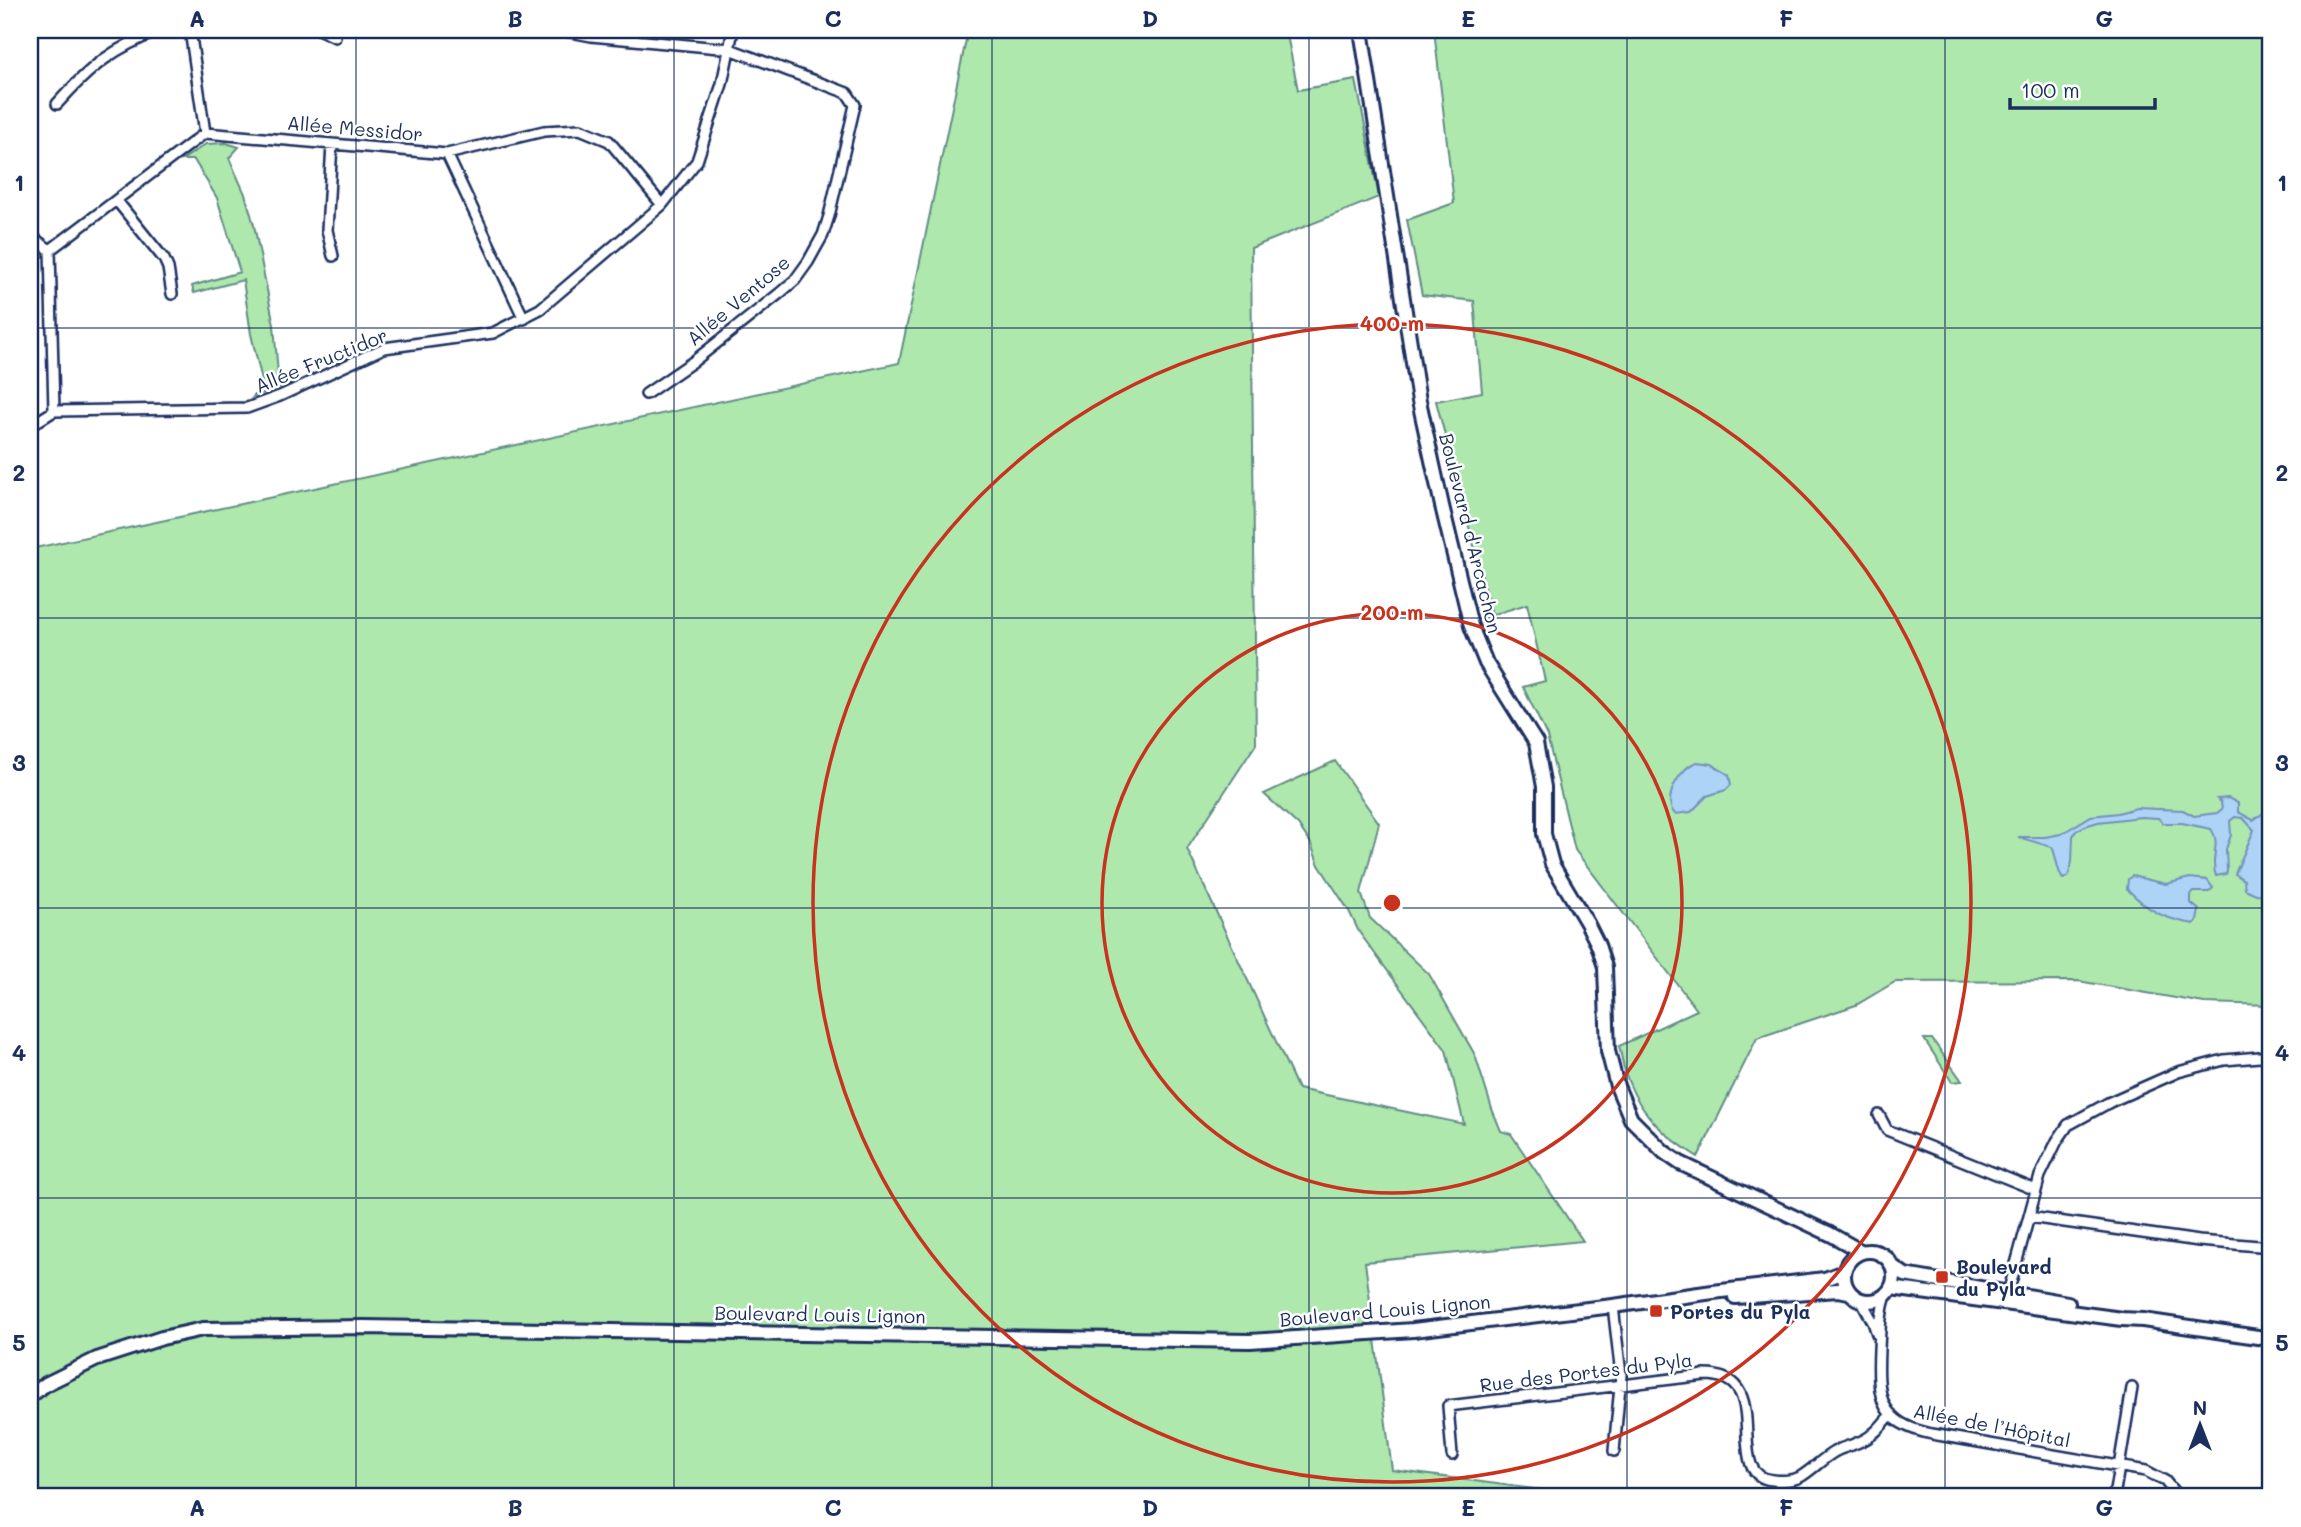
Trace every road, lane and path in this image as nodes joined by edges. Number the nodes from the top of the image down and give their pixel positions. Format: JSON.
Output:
{"nodes":[{"id":1,"x":161,"y":30,"type":"edge"},
{"id":2,"x":190,"y":30,"type":"edge"},
{"id":3,"x":320,"y":30,"type":"edge"},
{"id":4,"x":560,"y":30,"type":"edge"},
{"id":5,"x":733,"y":30,"type":"edge"},
{"id":6,"x":1361,"y":30,"type":"edge"},
{"id":7,"x":335,"y":37,"type":"dead end"},
{"id":8,"x":730,"y":49,"type":"junction"},
{"id":9,"x":57,"y":104,"type":"dead end"},
{"id":10,"x":205,"y":133,"type":"junction"},
{"id":11,"x":332,"y":144,"type":"junction"},
{"id":12,"x":447,"y":154,"type":"junction"},
{"id":13,"x":117,"y":201,"type":"junction"},
{"id":14,"x":662,"y":205,"type":"junction"},
{"id":15,"x":30,"y":235,"type":"edge"},
{"id":16,"x":50,"y":250,"type":"junction"},
{"id":17,"x":333,"y":256,"type":"dead end"},
{"id":18,"x":172,"y":294,"type":"dead end"},
{"id":19,"x":524,"y":319,"type":"junction"},
{"id":20,"x":646,"y":394,"type":"dead end"},
{"id":21,"x":54,"y":411,"type":"junction"},
{"id":22,"x":30,"y":426,"type":"edge"},
{"id":23,"x":2271,"y":1056,"type":"edge"},
{"id":24,"x":1879,"y":1115,"type":"dead end"},
{"id":25,"x":2036,"y":1190,"type":"junction"},
{"id":26,"x":2029,"y":1217,"type":"junction"},
{"id":27,"x":1830,"y":1234,"type":"junction"},
{"id":28,"x":2271,"y":1247,"type":"edge"},
{"id":29,"x":1861,"y":1252,"type":"junction"},
{"id":30,"x":1892,"y":1266,"type":"junction"},
{"id":31,"x":1845,"y":1268,"type":"junction"},
{"id":32,"x":1849,"y":1292,"type":"junction"},
{"id":33,"x":1889,"y":1292,"type":"junction"},
{"id":34,"x":2007,"y":1298,"type":"junction"},
{"id":35,"x":1861,"y":1300,"type":"junction"},
{"id":36,"x":1618,"y":1306,"type":"junction"},
{"id":37,"x":2271,"y":1339,"type":"edge"},
{"id":38,"x":1880,"y":1346,"type":"junction"},
{"id":39,"x":1620,"y":1385,"type":"junction"},
{"id":40,"x":2132,"y":1388,"type":"dead end"},
{"id":41,"x":30,"y":1396,"type":"edge"},
{"id":42,"x":1891,"y":1414,"type":"junction"},
{"id":43,"x":1614,"y":1451,"type":"dead end"},
{"id":44,"x":1452,"y":1455,"type":"dead end"},
{"id":45,"x":2119,"y":1466,"type":"junction"},
{"id":46,"x":2114,"y":1497,"type":"edge"},
{"id":47,"x":2178,"y":1497,"type":"edge"}],
"edges":[{"from":1,"to":9,"type":"street"},
{"from":2,"to":10,"type":"street"},
{"from":3,"to":7,"type":"street"},
{"from":4,"to":8,"type":"street","name":"Allée Ventose"},
{"from":5,"to":8,"type":"street","name":"Allée Fructidor"},
{"from":6,"to":27,"type":"main road","name":"Boulevard d'Arcachon"},
{"from":8,"to":14,"type":"street","name":"Allée Fructidor"},
{"from":8,"to":20,"type":"street","name":"Allée Ventose"},
{"from":10,"to":11,"type":"street","name":"Allée Messidor"},
{"from":10,"to":13,"type":"street"},
{"from":11,"to":12,"type":"street","name":"Allée Messidor"},
{"from":11,"to":17,"type":"street"},
{"from":12,"to":14,"type":"street","name":"Allée Messidor"},
{"from":12,"to":19,"type":"street"},
{"from":13,"to":16,"type":"street"},
{"from":13,"to":18,"type":"street"},
{"from":14,"to":19,"type":"street","name":"Allée Fructidor"},
{"from":15,"to":16,"type":"street"},
{"from":16,"to":21,"type":"street"},
{"from":19,"to":21,"type":"street","name":"Allée Fructidor"},
{"from":21,"to":22,"type":"street"},
{"from":23,"to":25,"type":"street"},
{"from":24,"to":25,"type":"street"},
{"from":25,"to":26,"type":"street"},
{"from":26,"to":28,"type":"street"},
{"from":26,"to":34,"type":"street"},
{"from":27,"to":29,"type":"main road","name":"Boulevard d'Arcachon"},
{"from":27,"to":31,"type":"main road"},
{"from":29,"to":30,"type":"main road"},
{"from":29,"to":31,"type":"main road"},
{"from":30,"to":33,"type":"main road"},
{"from":30,"to":34,"type":"main road"},
{"from":31,"to":32,"type":"main road"},
{"from":31,"to":36,"type":"main road"},
{"from":32,"to":35,"type":"main road"},
{"from":32,"to":36,"type":"main road"},
{"from":33,"to":34,"type":"main road"},
{"from":33,"to":35,"type":"main road"},
{"from":33,"to":38,"type":"street","name":"Allée de l’Hôpital"},
{"from":34,"to":37,"type":"main road"},
{"from":35,"to":38,"type":"street","name":"Allée de l’Hôpital"},
{"from":36,"to":39,"type":"street"},
{"from":36,"to":41,"type":"main road","name":"Boulevard Louis Lignon"},
{"from":38,"to":42,"type":"street","name":"Allée de l’Hôpital"},
{"from":39,"to":42,"type":"street","name":"Rue des Portes du Pyla"},
{"from":39,"to":43,"type":"street"},
{"from":39,"to":44,"type":"street","name":"Rue des Portes du Pyla"},
{"from":40,"to":45,"type":"street"},
{"from":42,"to":45,"type":"street","name":"Allée de l’Hôpital"},
{"from":45,"to":46,"type":"street"},
{"from":45,"to":47,"type":"street","name":"Allée de l’Hôpital"}]}
